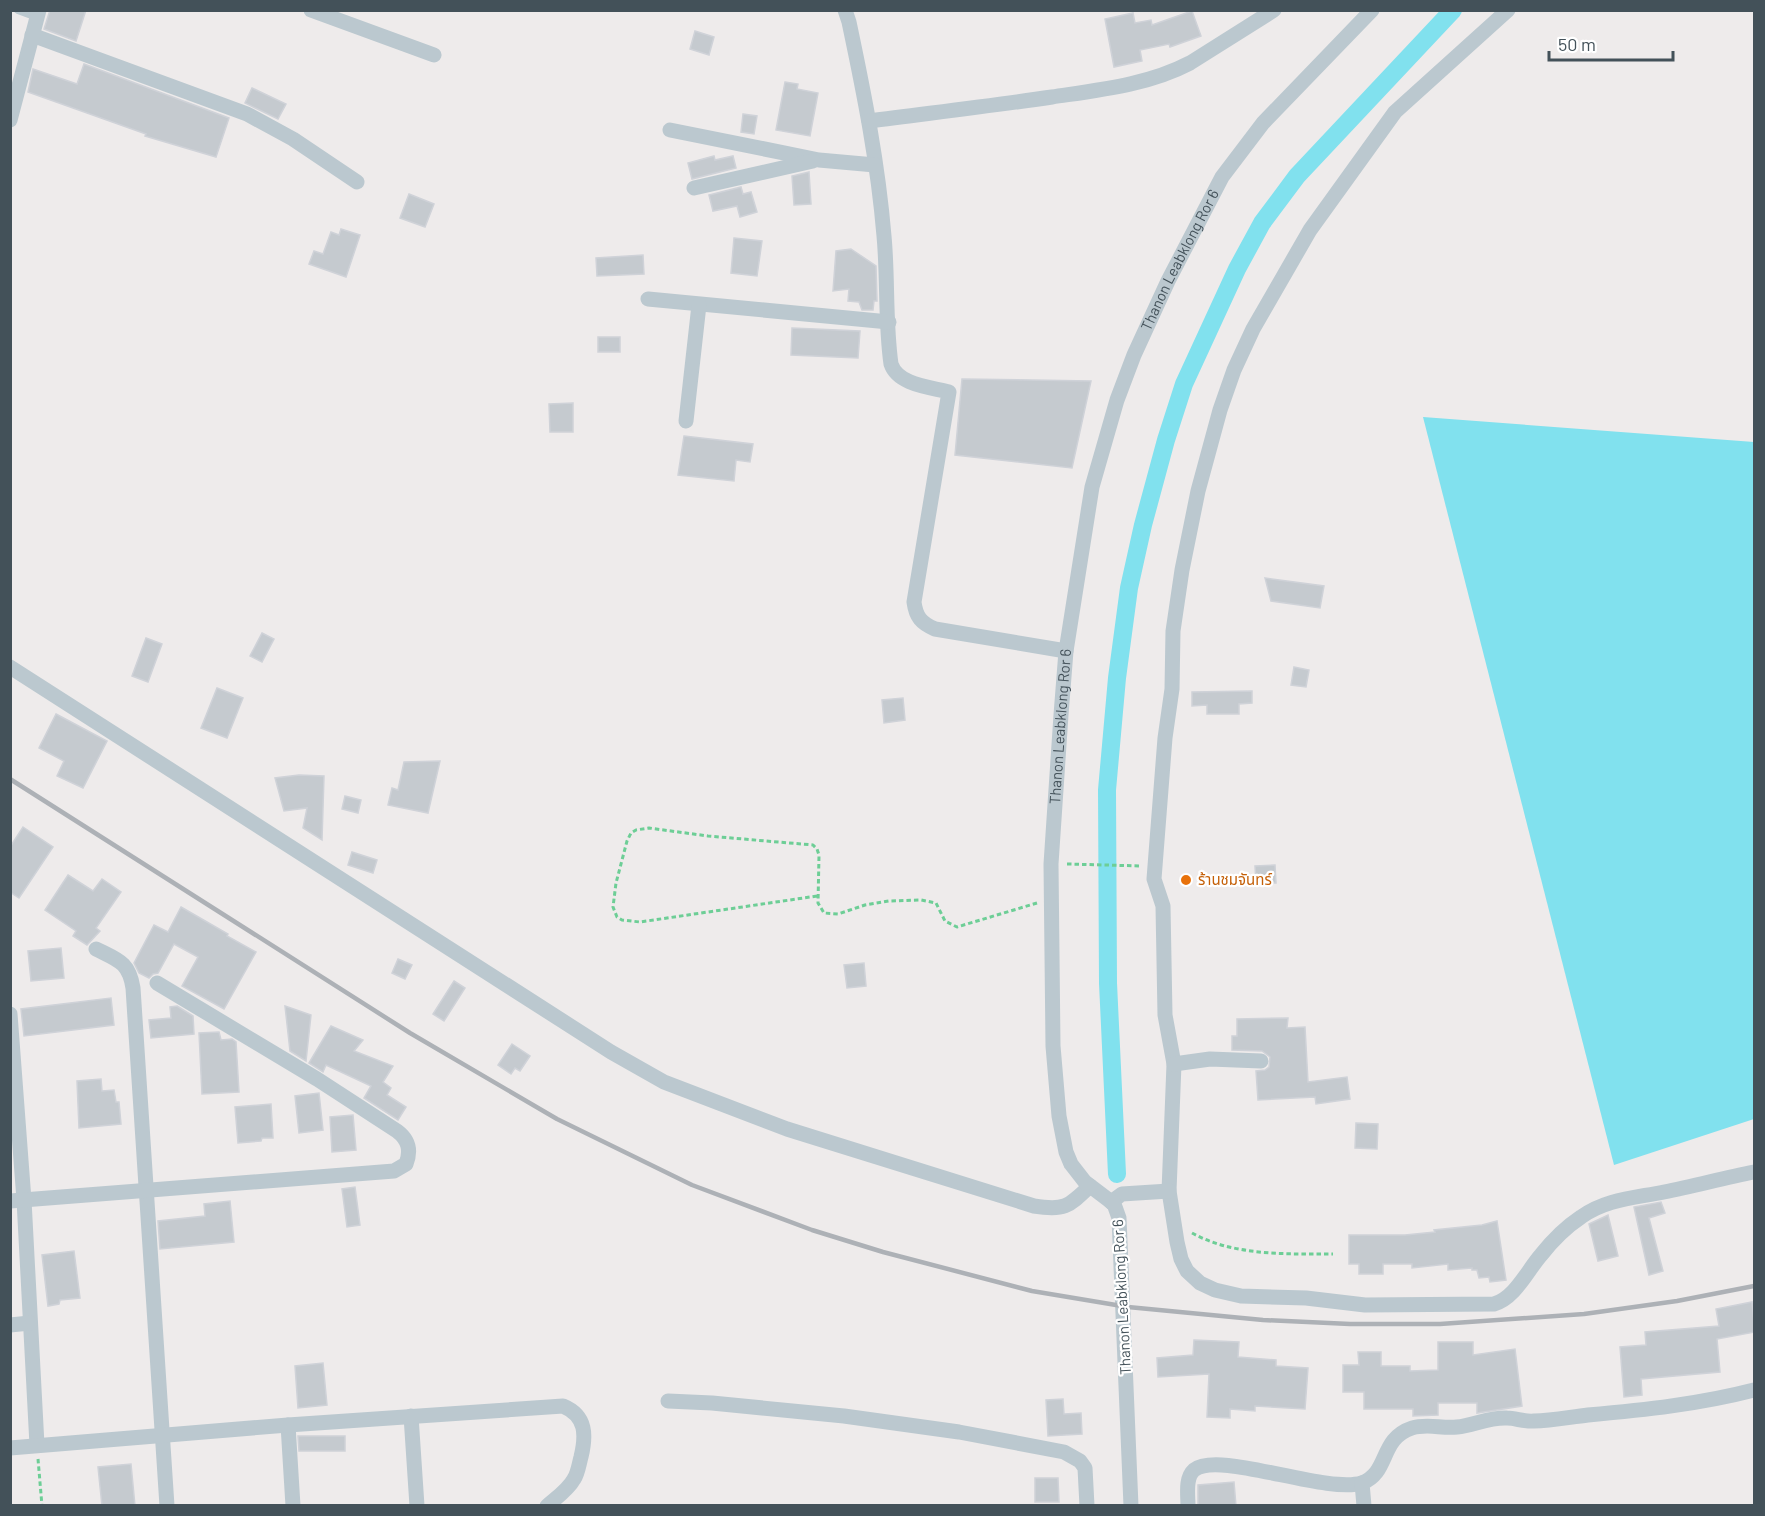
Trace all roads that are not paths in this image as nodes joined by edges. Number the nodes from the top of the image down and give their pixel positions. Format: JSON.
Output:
{"nodes":[{"id":1,"x":18,"y":10,"type":"edge"},
{"id":2,"x":311,"y":10,"type":"edge"},
{"id":3,"x":846,"y":10,"type":"edge"},
{"id":4,"x":1274,"y":10,"type":"edge"},
{"id":5,"x":1372,"y":10,"type":"edge"},
{"id":6,"x":1508,"y":10,"type":"edge"},
{"id":7,"x":38,"y":14,"type":"edge"},
{"id":8,"x":32,"y":35,"type":"junction"},
{"id":9,"x":434,"y":55,"type":"dead end"},
{"id":10,"x":10,"y":120,"type":"edge"},
{"id":11,"x":869,"y":121,"type":"junction"},
{"id":12,"x":670,"y":130,"type":"dead end"},
{"id":13,"x":819,"y":160,"type":"junction"},
{"id":14,"x":875,"y":165,"type":"junction"},
{"id":15,"x":357,"y":182,"type":"dead end"},
{"id":16,"x":694,"y":188,"type":"dead end"},
{"id":17,"x":648,"y":299,"type":"dead end"},
{"id":18,"x":699,"y":306,"type":"junction"},
{"id":19,"x":889,"y":322,"type":"junction"},
{"id":20,"x":686,"y":421,"type":"dead end"},
{"id":21,"x":1066,"y":651,"type":"junction"},
{"id":22,"x":10,"y":667,"type":"edge"},
{"id":23,"x":96,"y":950,"type":"dead end"},
{"id":24,"x":157,"y":983,"type":"dead end"},
{"id":25,"x":10,"y":1014,"type":"edge"},
{"id":26,"x":1261,"y":1061,"type":"dead end"},
{"id":27,"x":1174,"y":1064,"type":"junction"},
{"id":28,"x":13,"y":1077,"type":"edge"},
{"id":29,"x":1755,"y":1172,"type":"edge"},
{"id":30,"x":1090,"y":1186,"type":"junction"},
{"id":31,"x":146,"y":1190,"type":"junction"},
{"id":32,"x":1169,"y":1191,"type":"junction"},
{"id":33,"x":17,"y":1201,"type":"edge"},
{"id":34,"x":1111,"y":1202,"type":"junction"},
{"id":35,"x":30,"y":1323,"type":"junction"},
{"id":36,"x":10,"y":1325,"type":"edge"},
{"id":37,"x":1755,"y":1390,"type":"edge"},
{"id":38,"x":668,"y":1401,"type":"dead end"},
{"id":39,"x":411,"y":1416,"type":"junction"},
{"id":40,"x":288,"y":1425,"type":"junction"},
{"id":41,"x":162,"y":1436,"type":"junction"},
{"id":42,"x":37,"y":1445,"type":"junction"},
{"id":43,"x":10,"y":1448,"type":"edge"},
{"id":44,"x":1362,"y":1483,"type":"junction"},
{"id":45,"x":167,"y":1506,"type":"edge"},
{"id":46,"x":293,"y":1506,"type":"edge"},
{"id":47,"x":417,"y":1506,"type":"edge"},
{"id":48,"x":547,"y":1506,"type":"edge"},
{"id":49,"x":1087,"y":1506,"type":"edge"},
{"id":50,"x":1131,"y":1506,"type":"edge"},
{"id":51,"x":1188,"y":1506,"type":"edge"},
{"id":52,"x":1364,"y":1506,"type":"edge"}],
"edges":[{"from":1,"to":7,"type":"lane"},
{"from":2,"to":9,"type":"street"},
{"from":3,"to":11,"type":"street"},
{"from":4,"to":11,"type":"street"},
{"from":5,"to":21,"type":"street","name":"Thanon Leabklong Ror 6"},
{"from":6,"to":27,"type":"street"},
{"from":7,"to":8,"type":"street"},
{"from":8,"to":10,"type":"street"},
{"from":8,"to":15,"type":"street"},
{"from":11,"to":14,"type":"street"},
{"from":12,"to":13,"type":"street"},
{"from":13,"to":14,"type":"street"},
{"from":13,"to":16,"type":"street"},
{"from":14,"to":19,"type":"street"},
{"from":17,"to":18,"type":"street"},
{"from":18,"to":19,"type":"street"},
{"from":18,"to":20,"type":"street"},
{"from":19,"to":21,"type":"street"},
{"from":21,"to":30,"type":"street","name":"Thanon Leabklong Ror 6"},
{"from":22,"to":30,"type":"street"},
{"from":23,"to":31,"type":"street"},
{"from":24,"to":31,"type":"street"},
{"from":25,"to":28,"type":"street"},
{"from":26,"to":27,"type":"street"},
{"from":27,"to":32,"type":"street"},
{"from":28,"to":33,"type":"street"},
{"from":29,"to":32,"type":"street"},
{"from":30,"to":34,"type":"street","name":"Thanon Leabklong Ror 6"},
{"from":31,"to":33,"type":"street"},
{"from":31,"to":41,"type":"street"},
{"from":32,"to":34,"type":"street"},
{"from":33,"to":35,"type":"street"},
{"from":34,"to":50,"type":"street","name":"Thanon Leabklong Ror 6"},
{"from":35,"to":36,"type":"street"},
{"from":35,"to":42,"type":"street"},
{"from":37,"to":44,"type":"street"},
{"from":38,"to":49,"type":"street"},
{"from":39,"to":40,"type":"street"},
{"from":39,"to":47,"type":"street"},
{"from":39,"to":48,"type":"street"},
{"from":40,"to":41,"type":"street"},
{"from":40,"to":46,"type":"street"},
{"from":41,"to":42,"type":"street"},
{"from":41,"to":45,"type":"street"},
{"from":42,"to":43,"type":"street"},
{"from":44,"to":51,"type":"street"},
{"from":44,"to":52,"type":"street"}]}
